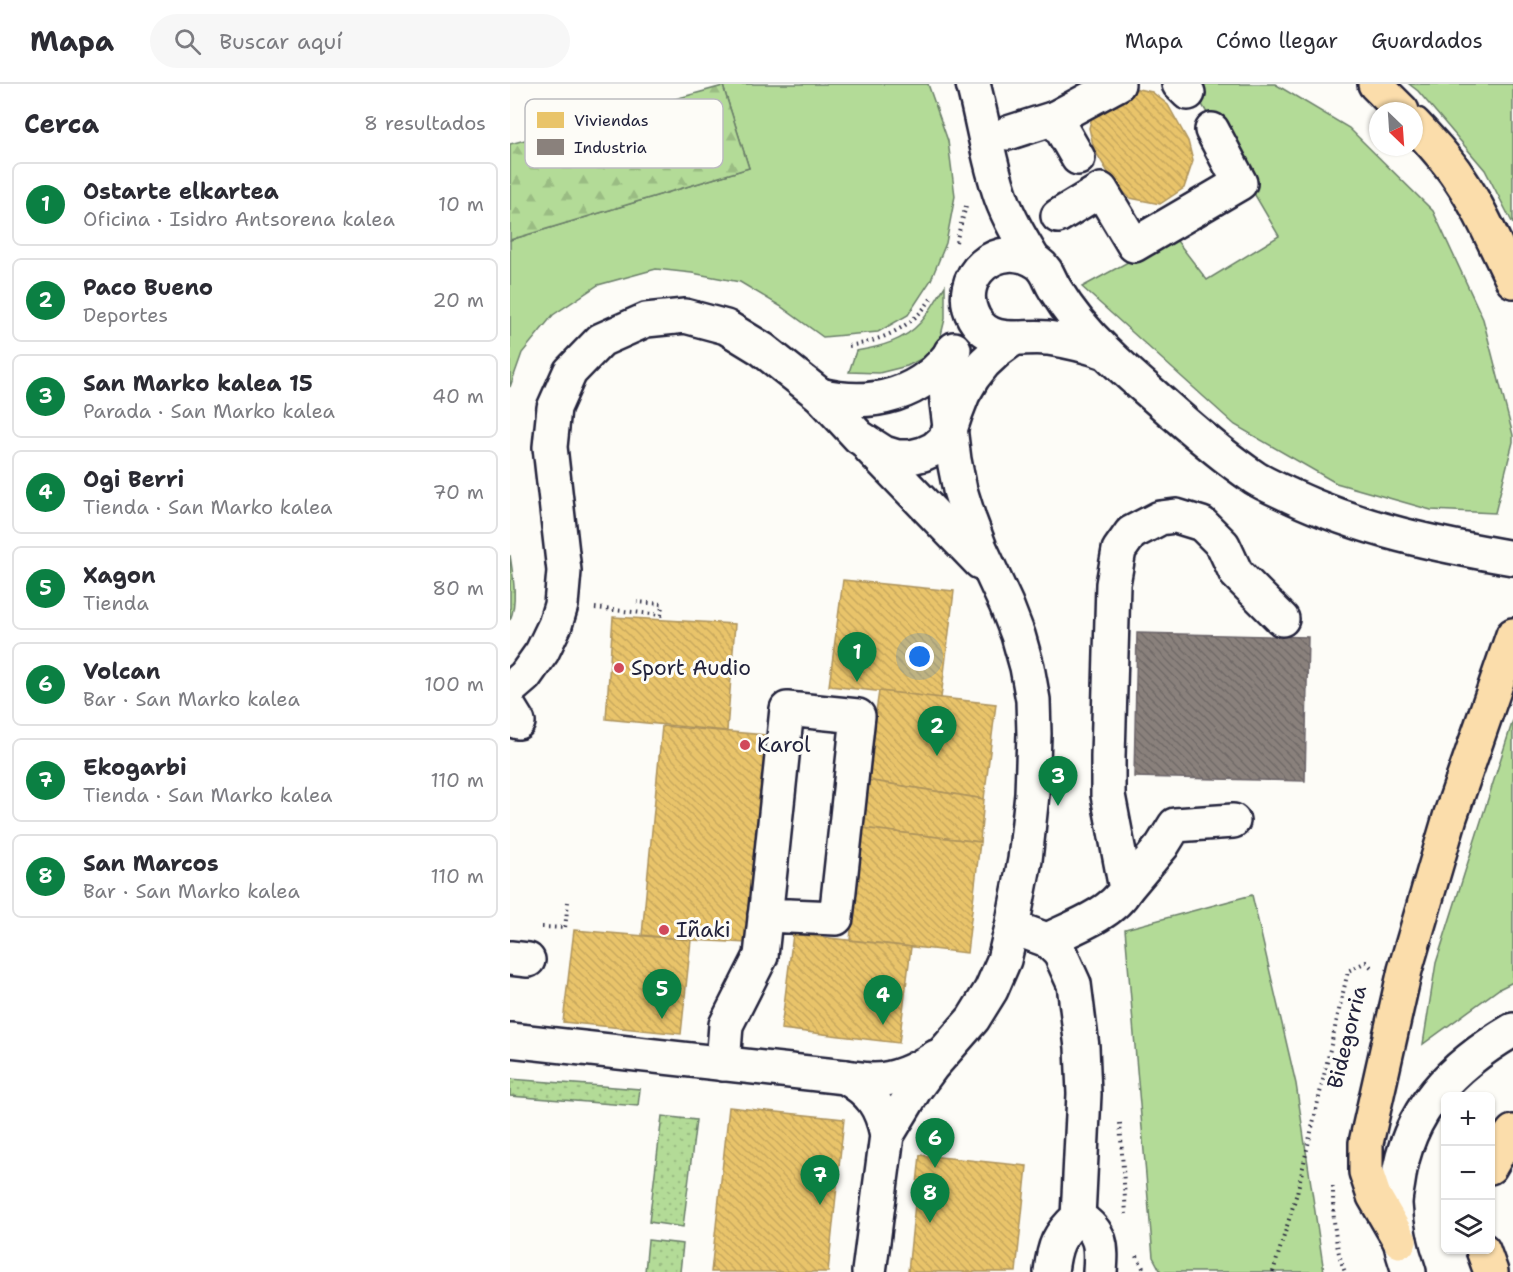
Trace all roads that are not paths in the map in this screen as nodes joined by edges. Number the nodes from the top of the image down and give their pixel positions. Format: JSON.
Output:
{"nodes":[{"id":1,"x":973,"y":84,"type":"edge"},
{"id":2,"x":1118,"y":84,"type":"edge"},
{"id":3,"x":1375,"y":84,"type":"edge"},
{"id":4,"x":1393,"y":102,"type":"edge"},
{"id":5,"x":1055,"y":118,"type":"junction"},
{"id":6,"x":1212,"y":130,"type":"dead end"},
{"id":7,"x":1008,"y":133,"type":"dead end"},
{"id":8,"x":1423,"y":133,"type":"edge"},
{"id":9,"x":1078,"y":158,"type":"dead end"},
{"id":10,"x":993,"y":171,"type":"junction"},
{"id":11,"x":1058,"y":216,"type":"dead end"},
{"id":12,"x":1033,"y":259,"type":"junction"},
{"id":13,"x":984,"y":263,"type":"junction"},
{"id":14,"x":1513,"y":281,"type":"edge"},
{"id":15,"x":1054,"y":287,"type":"junction"},
{"id":16,"x":974,"y":316,"type":"junction"},
{"id":17,"x":1018,"y":338,"type":"junction"},
{"id":18,"x":951,"y":352,"type":"junction"},
{"id":19,"x":1105,"y":352,"type":"junction"},
{"id":20,"x":820,"y":395,"type":"junction"},
{"id":21,"x":951,"y":430,"type":"junction"},
{"id":22,"x":860,"y":437,"type":"junction"},
{"id":23,"x":1505,"y":557,"type":"edge"},
{"id":24,"x":991,"y":574,"type":"junction"},
{"id":25,"x":1282,"y":619,"type":"dead end"},
{"id":26,"x":1513,"y":635,"type":"edge"},
{"id":27,"x":510,"y":689,"type":"edge"},
{"id":28,"x":1233,"y":821,"type":"dead end"},
{"id":29,"x":1126,"y":889,"type":"junction"},
{"id":30,"x":765,"y":915,"type":"junction"},
{"id":31,"x":1012,"y":927,"type":"junction"},
{"id":32,"x":1047,"y":940,"type":"junction"},
{"id":33,"x":1513,"y":1030,"type":"edge"},
{"id":34,"x":510,"y":1040,"type":"edge"},
{"id":35,"x":951,"y":1044,"type":"junction"},
{"id":36,"x":723,"y":1064,"type":"junction"},
{"id":37,"x":845,"y":1077,"type":"junction"},
{"id":38,"x":1513,"y":1132,"type":"edge"},
{"id":39,"x":887,"y":1135,"type":"junction"},
{"id":40,"x":1495,"y":1159,"type":"edge"},
{"id":41,"x":1078,"y":1217,"type":"junction"},
{"id":42,"x":1400,"y":1241,"type":"junction"},
{"id":43,"x":1484,"y":1254,"type":"edge"},
{"id":44,"x":868,"y":1272,"type":"edge"},
{"id":45,"x":1051,"y":1272,"type":"edge"},
{"id":46,"x":1100,"y":1272,"type":"edge"},
{"id":47,"x":1409,"y":1272,"type":"edge"},
{"id":48,"x":1491,"y":1272,"type":"edge"}],
"edges":[{"from":1,"to":10,"type":"street"},
{"from":2,"to":5,"type":"street"},
{"from":3,"to":4,"type":"highway"},
{"from":5,"to":7,"type":"street"},
{"from":5,"to":9,"type":"street"},
{"from":6,"to":11,"type":"street"},
{"from":8,"to":14,"type":"highway"},
{"from":10,"to":12,"type":"street"},
{"from":10,"to":13,"type":"street"},
{"from":12,"to":13,"type":"street"},
{"from":12,"to":15,"type":"street"},
{"from":13,"to":16,"type":"street"},
{"from":15,"to":17,"type":"street"},
{"from":15,"to":19,"type":"street"},
{"from":16,"to":17,"type":"street"},
{"from":16,"to":18,"type":"street"},
{"from":17,"to":19,"type":"street"},
{"from":17,"to":21,"type":"street"},
{"from":18,"to":20,"type":"street"},
{"from":18,"to":21,"type":"street"},
{"from":19,"to":23,"type":"street"},
{"from":20,"to":22,"type":"street"},
{"from":20,"to":27,"type":"street"},
{"from":21,"to":22,"type":"street"},
{"from":21,"to":24,"type":"street"},
{"from":22,"to":24,"type":"street"},
{"from":24,"to":31,"type":"street"},
{"from":25,"to":29,"type":"street"},
{"from":26,"to":42,"type":"highway"},
{"from":28,"to":29,"type":"street"},
{"from":29,"to":32,"type":"street"},
{"from":30,"to":30,"type":"street"},
{"from":30,"to":36,"type":"street"},
{"from":31,"to":32,"type":"street"},
{"from":31,"to":35,"type":"street"},
{"from":32,"to":41,"type":"street"},
{"from":33,"to":42,"type":"street"},
{"from":34,"to":36,"type":"street"},
{"from":35,"to":37,"type":"street"},
{"from":35,"to":39,"type":"street"},
{"from":36,"to":37,"type":"street"},
{"from":37,"to":39,"type":"street"},
{"from":38,"to":40,"type":"highway"},
{"from":39,"to":44,"type":"street"},
{"from":41,"to":45,"type":"street"},
{"from":41,"to":46,"type":"street"},
{"from":42,"to":47,"type":"street"},
{"from":43,"to":48,"type":"highway"}]}
